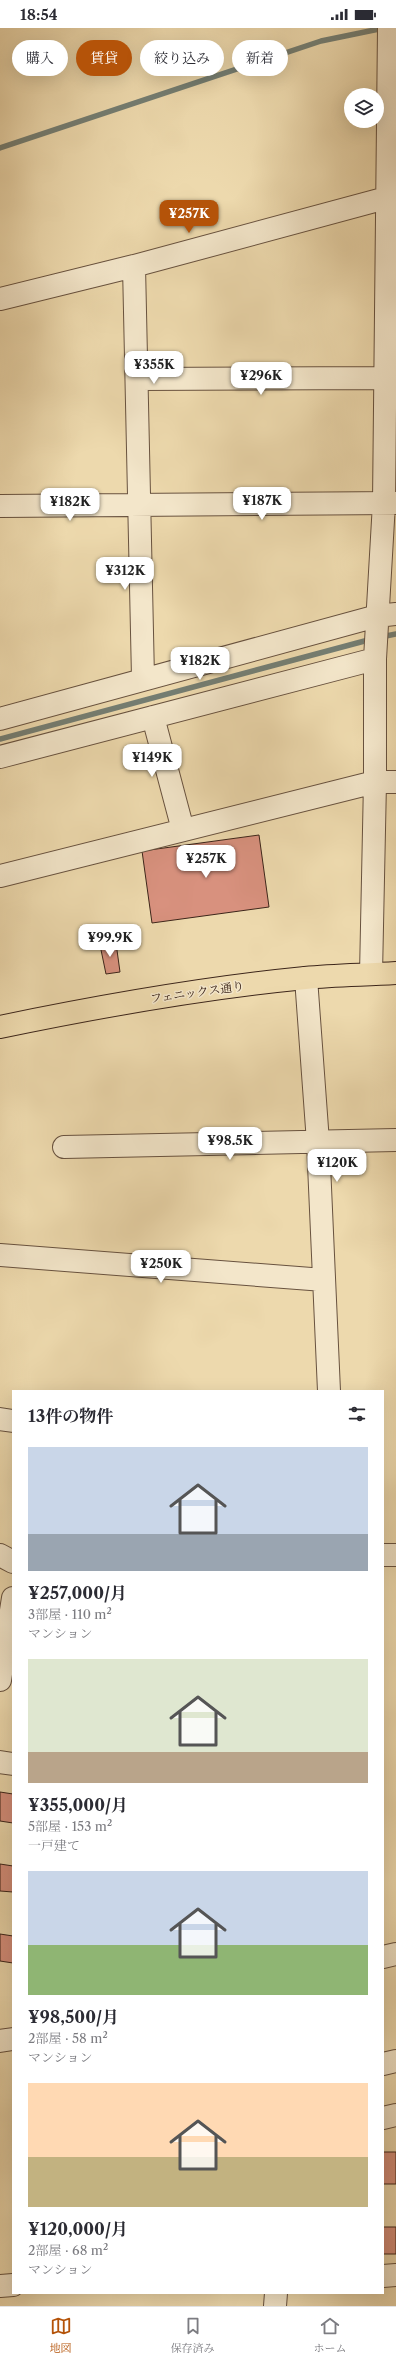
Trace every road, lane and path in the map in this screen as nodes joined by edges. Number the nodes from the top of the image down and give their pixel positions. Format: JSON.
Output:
{"nodes":[{"id":1,"x":392,"y":41,"type":"edge"},
{"id":2,"x":386,"y":198,"type":"junction"},
{"id":3,"x":134,"y":266,"type":"junction"},
{"id":4,"x":0,"y":299,"type":"edge"},
{"id":5,"x":385,"y":378,"type":"junction"},
{"id":6,"x":137,"y":380,"type":"junction"},
{"id":7,"x":390,"y":503,"type":"edge"},
{"id":8,"x":140,"y":504,"type":"junction"},
{"id":9,"x":0,"y":506,"type":"edge"},
{"id":10,"x":386,"y":615,"type":"edge"},
{"id":11,"x":375,"y":659,"type":"junction"},
{"id":12,"x":143,"y":678,"type":"junction"},
{"id":13,"x":153,"y":717,"type":"junction"},
{"id":14,"x":0,"y":719,"type":"edge"},
{"id":15,"x":0,"y":757,"type":"edge"},
{"id":16,"x":386,"y":782,"type":"edge"},
{"id":17,"x":183,"y":830,"type":"junction"},
{"id":18,"x":0,"y":876,"type":"edge"},
{"id":19,"x":396,"y":973,"type":"edge"},
{"id":20,"x":371,"y":974,"type":"junction"},
{"id":21,"x":306,"y":978,"type":"junction"},
{"id":22,"x":0,"y":1027,"type":"edge"},
{"id":23,"x":396,"y":1140,"type":"edge"},
{"id":24,"x":318,"y":1142,"type":"junction"},
{"id":25,"x":64,"y":1147,"type":"dead end"},
{"id":26,"x":0,"y":1255,"type":"edge"},
{"id":27,"x":324,"y":1280,"type":"junction"},
{"id":28,"x":328,"y":1390,"type":"edge"},
{"id":29,"x":0,"y":1419,"type":"edge"},
{"id":30,"x":12,"y":1421,"type":"edge"},
{"id":31,"x":0,"y":1555,"type":"edge"},
{"id":32,"x":384,"y":1555,"type":"edge"},
{"id":33,"x":396,"y":1555,"type":"edge"},
{"id":34,"x":12,"y":1561,"type":"edge"},
{"id":35,"x":12,"y":1604,"type":"edge"},
{"id":36,"x":0,"y":1680,"type":"edge"},
{"id":37,"x":0,"y":1762,"type":"edge"},
{"id":38,"x":12,"y":1764,"type":"edge"},
{"id":39,"x":396,"y":1954,"type":"edge"},
{"id":40,"x":384,"y":1957,"type":"edge"},
{"id":41,"x":12,"y":2039,"type":"edge"},
{"id":42,"x":0,"y":2041,"type":"edge"},
{"id":43,"x":396,"y":2061,"type":"edge"},
{"id":44,"x":384,"y":2064,"type":"edge"},
{"id":45,"x":396,"y":2116,"type":"edge"},
{"id":46,"x":384,"y":2118,"type":"edge"},
{"id":47,"x":396,"y":2275,"type":"edge"},
{"id":48,"x":384,"y":2276,"type":"edge"},
{"id":49,"x":12,"y":2285,"type":"edge"},
{"id":50,"x":0,"y":2286,"type":"edge"},
{"id":51,"x":276,"y":2294,"type":"edge"},
{"id":52,"x":275,"y":2306,"type":"edge"}],
"edges":[{"from":1,"to":2,"type":"street"},
{"from":2,"to":3,"type":"street"},
{"from":2,"to":5,"type":"street"},
{"from":3,"to":4,"type":"street"},
{"from":3,"to":6,"type":"street"},
{"from":5,"to":6,"type":"street"},
{"from":5,"to":7,"type":"street"},
{"from":6,"to":8,"type":"street"},
{"from":7,"to":8,"type":"street"},
{"from":7,"to":10,"type":"street"},
{"from":8,"to":9,"type":"street"},
{"from":8,"to":12,"type":"street"},
{"from":10,"to":11,"type":"street"},
{"from":10,"to":12,"type":"street"},
{"from":11,"to":13,"type":"street"},
{"from":11,"to":16,"type":"street"},
{"from":12,"to":14,"type":"street"},
{"from":13,"to":15,"type":"street"},
{"from":13,"to":17,"type":"street"},
{"from":16,"to":17,"type":"street"},
{"from":16,"to":20,"type":"street"},
{"from":17,"to":18,"type":"street"},
{"from":19,"to":20,"type":"main road","name":"フェニックス通り"},
{"from":20,"to":21,"type":"main road","name":"フェニックス通り"},
{"from":21,"to":22,"type":"main road","name":"フェニックス通り"},
{"from":21,"to":24,"type":"street"},
{"from":23,"to":24,"type":"street"},
{"from":24,"to":25,"type":"street"},
{"from":24,"to":27,"type":"street"},
{"from":26,"to":27,"type":"street"},
{"from":27,"to":28,"type":"street"},
{"from":29,"to":30,"type":"street"},
{"from":31,"to":34,"type":"street"},
{"from":32,"to":33,"type":"street"},
{"from":35,"to":36,"type":"street"},
{"from":37,"to":38,"type":"street"},
{"from":39,"to":40,"type":"street"},
{"from":41,"to":42,"type":"street"},
{"from":43,"to":44,"type":"street"},
{"from":45,"to":46,"type":"street"},
{"from":47,"to":48,"type":"street"},
{"from":49,"to":50,"type":"street"},
{"from":51,"to":52,"type":"street"}]}
